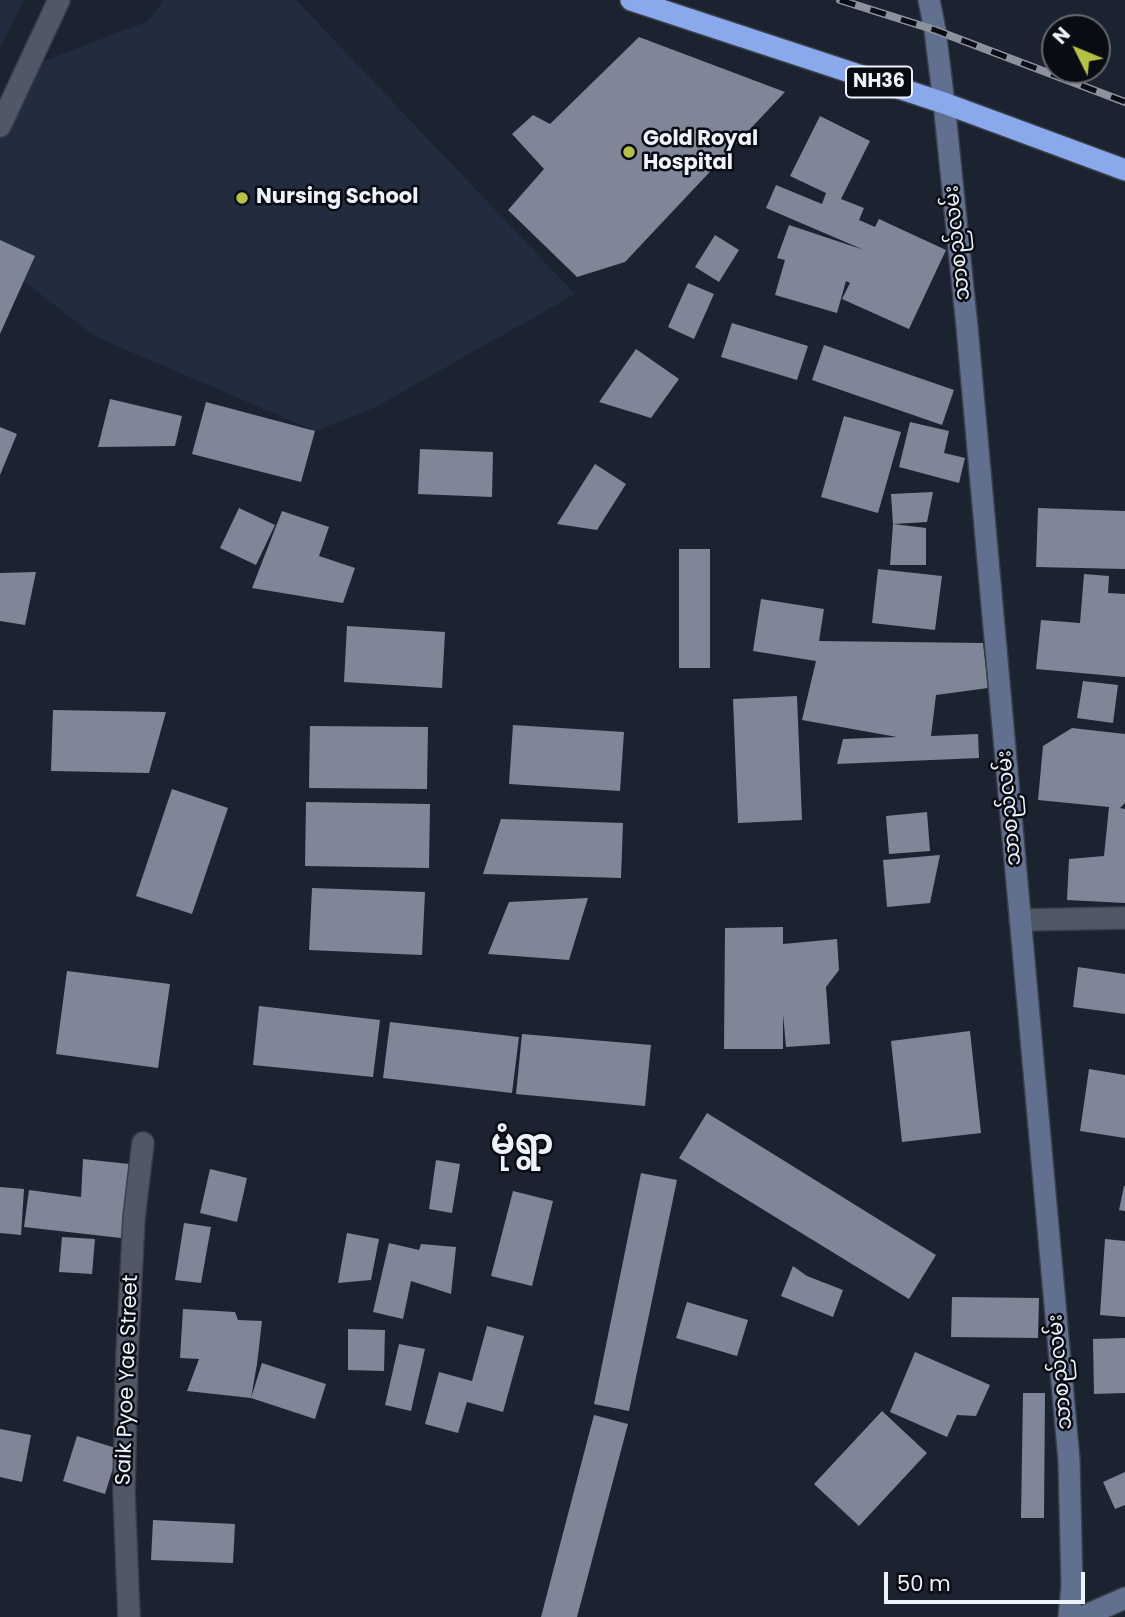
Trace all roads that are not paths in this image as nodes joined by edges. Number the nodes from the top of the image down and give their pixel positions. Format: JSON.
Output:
{"nodes":[{"id":1,"x":59,"y":0,"type":"edge"},
{"id":2,"x":631,"y":0,"type":"edge"},
{"id":3,"x":926,"y":1,"type":"edge"},
{"id":4,"x":944,"y":103,"type":"junction"},
{"id":5,"x":0,"y":126,"type":"edge"},
{"id":6,"x":1125,"y":170,"type":"edge"},
{"id":7,"x":1125,"y":918,"type":"edge"},
{"id":8,"x":1020,"y":920,"type":"junction"},
{"id":9,"x":143,"y":1143,"type":"dead end"},
{"id":10,"x":1125,"y":1598,"type":"edge"},
{"id":11,"x":129,"y":1617,"type":"edge"},
{"id":12,"x":1069,"y":1617,"type":"edge"},
{"id":13,"x":1082,"y":1617,"type":"edge"}],
"edges":[{"from":1,"to":5,"type":"street"},
{"from":2,"to":4,"type":"highway","number":"NH36"},
{"from":3,"to":4,"type":"street","name":"သာစည်လမ်း"},
{"from":4,"to":6,"type":"highway","number":"NH36"},
{"from":4,"to":8,"type":"street","name":"သာစည်လမ်း"},
{"from":7,"to":8,"type":"street"},
{"from":8,"to":12,"type":"street","name":"သာစည်လမ်း"},
{"from":9,"to":11,"type":"street","name":"Saik Pyoe Yae Street"},
{"from":10,"to":13,"type":"street"}]}
